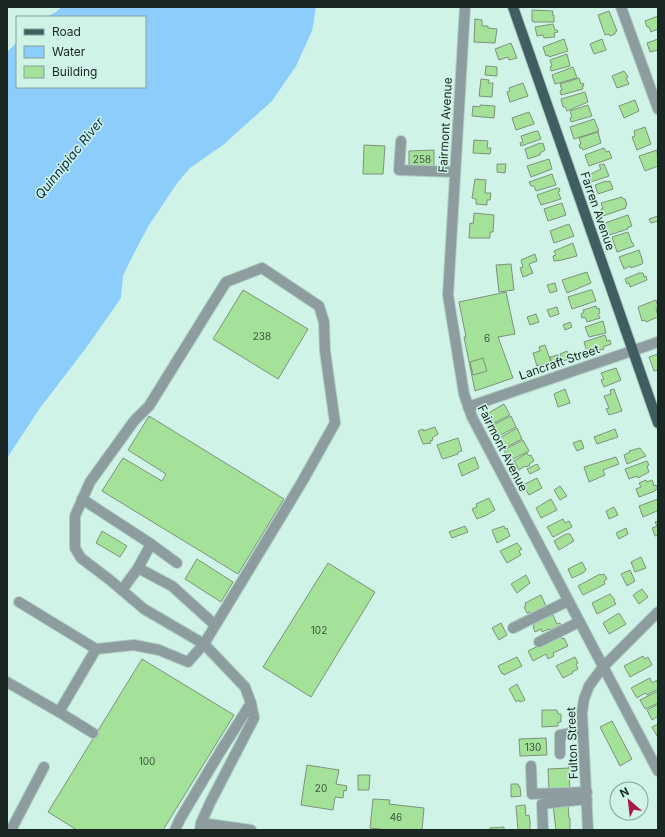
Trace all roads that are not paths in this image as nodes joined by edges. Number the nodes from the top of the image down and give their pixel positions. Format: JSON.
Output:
{"nodes":[{"id":1,"x":465,"y":7,"type":"edge"},
{"id":2,"x":513,"y":7,"type":"edge"},
{"id":3,"x":621,"y":7,"type":"edge"},
{"id":4,"x":658,"y":109,"type":"edge"},
{"id":5,"x":401,"y":141,"type":"dead end"},
{"id":6,"x":456,"y":172,"type":"junction"},
{"id":7,"x":658,"y":342,"type":"edge"},
{"id":8,"x":633,"y":351,"type":"junction"},
{"id":9,"x":468,"y":407,"type":"junction"},
{"id":10,"x":658,"y":423,"type":"edge"},
{"id":11,"x":82,"y":499,"type":"junction"},
{"id":12,"x":151,"y":544,"type":"junction"},
{"id":13,"x":177,"y":563,"type":"dead end"},
{"id":14,"x":138,"y":568,"type":"junction"},
{"id":15,"x":122,"y":590,"type":"junction"},
{"id":16,"x":568,"y":601,"type":"junction"},
{"id":17,"x":19,"y":602,"type":"dead end"},
{"id":18,"x":658,"y":612,"type":"edge"},
{"id":19,"x":579,"y":622,"type":"junction"},
{"id":20,"x":215,"y":625,"type":"junction"},
{"id":21,"x":513,"y":628,"type":"dead end"},
{"id":22,"x":539,"y":642,"type":"dead end"},
{"id":23,"x":204,"y":644,"type":"junction"},
{"id":24,"x":96,"y":649,"type":"junction"},
{"id":25,"x":603,"y":667,"type":"junction"},
{"id":26,"x":7,"y":682,"type":"edge"},
{"id":27,"x":251,"y":703,"type":"junction"},
{"id":28,"x":60,"y":712,"type":"junction"},
{"id":29,"x":583,"y":731,"type":"junction"},
{"id":30,"x":92,"y":733,"type":"dead end"},
{"id":31,"x":560,"y":754,"type":"dead end"},
{"id":32,"x":531,"y":766,"type":"dead end"},
{"id":33,"x":44,"y":767,"type":"dead end"},
{"id":34,"x":658,"y":771,"type":"edge"},
{"id":35,"x":587,"y":795,"type":"junction"},
{"id":36,"x":201,"y":826,"type":"edge"},
{"id":37,"x":11,"y":830,"type":"edge"},
{"id":38,"x":175,"y":830,"type":"edge"},
{"id":39,"x":250,"y":830,"type":"edge"},
{"id":40,"x":543,"y":830,"type":"edge"},
{"id":41,"x":588,"y":830,"type":"edge"}],
"edges":[{"from":1,"to":6,"type":"street","name":"Fairmont Avenue"},
{"from":2,"to":8,"type":"main road","name":"Farren Avenue"},
{"from":3,"to":4,"type":"street"},
{"from":5,"to":6,"type":"street"},
{"from":6,"to":9,"type":"street","name":"Fairmont Avenue"},
{"from":7,"to":8,"type":"street","name":"Lancraft Street"},
{"from":8,"to":9,"type":"street","name":"Lancraft Street"},
{"from":8,"to":10,"type":"main road","name":"Farren Avenue"},
{"from":9,"to":16,"type":"street","name":"Fairmont Avenue"},
{"from":11,"to":12,"type":"street"},
{"from":11,"to":15,"type":"street"},
{"from":11,"to":20,"type":"street"},
{"from":12,"to":13,"type":"street"},
{"from":12,"to":14,"type":"street"},
{"from":14,"to":15,"type":"street"},
{"from":14,"to":20,"type":"street"},
{"from":15,"to":23,"type":"street"},
{"from":16,"to":19,"type":"street","name":"Fairmont Avenue"},
{"from":16,"to":21,"type":"street"},
{"from":17,"to":24,"type":"street"},
{"from":18,"to":25,"type":"street","name":"Fulton Street"},
{"from":19,"to":22,"type":"street"},
{"from":19,"to":25,"type":"street","name":"Fairmont Avenue"},
{"from":20,"to":23,"type":"street"},
{"from":23,"to":24,"type":"street"},
{"from":23,"to":27,"type":"street"},
{"from":24,"to":28,"type":"street"},
{"from":25,"to":29,"type":"street","name":"Fulton Street"},
{"from":25,"to":34,"type":"street","name":"Fairmont Avenue"},
{"from":26,"to":28,"type":"street"},
{"from":27,"to":36,"type":"street"},
{"from":27,"to":38,"type":"street"},
{"from":28,"to":30,"type":"street"},
{"from":29,"to":31,"type":"street"},
{"from":29,"to":35,"type":"street","name":"Fulton Street"},
{"from":32,"to":35,"type":"street"},
{"from":33,"to":37,"type":"street"},
{"from":35,"to":40,"type":"street"},
{"from":35,"to":41,"type":"street","name":"Fulton Street"},
{"from":36,"to":39,"type":"street"}]}
